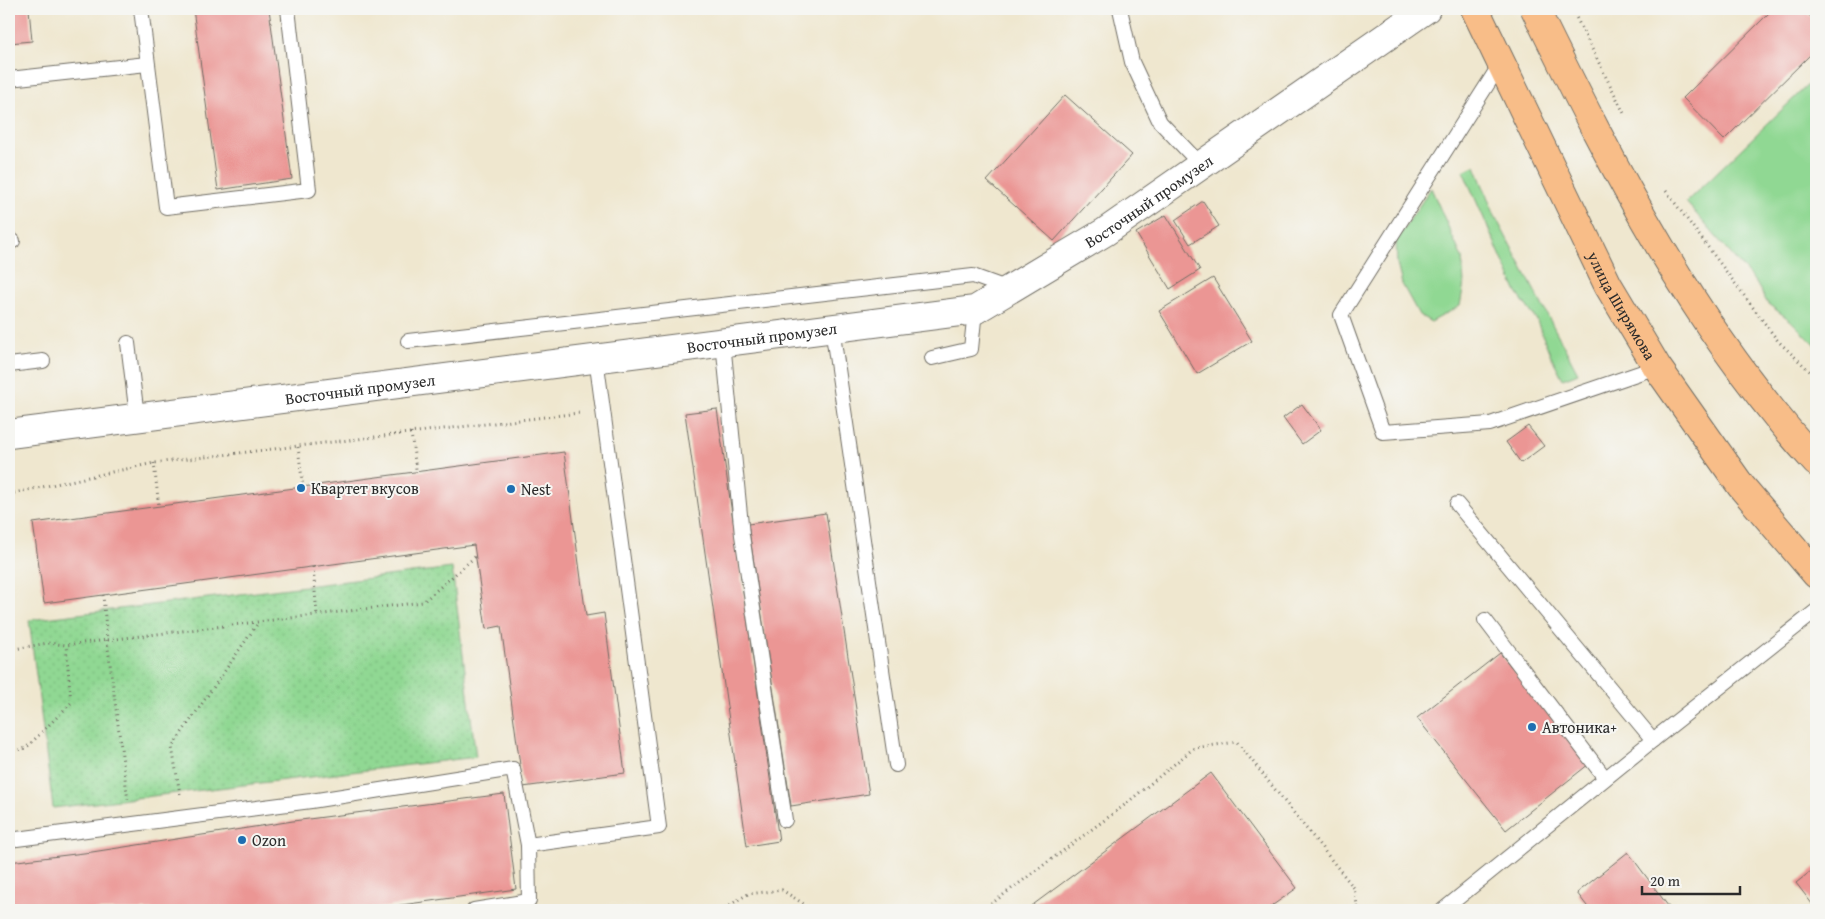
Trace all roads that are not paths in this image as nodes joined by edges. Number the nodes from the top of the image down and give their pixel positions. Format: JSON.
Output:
{"nodes":[{"id":1,"x":141,"y":9,"type":"edge"},
{"id":2,"x":288,"y":9,"type":"edge"},
{"id":3,"x":1120,"y":9,"type":"edge"},
{"id":4,"x":1426,"y":9,"type":"edge"},
{"id":5,"x":1475,"y":9,"type":"edge"},
{"id":6,"x":1536,"y":9,"type":"edge"},
{"id":7,"x":1501,"y":63,"type":"junction"},
{"id":8,"x":147,"y":64,"type":"junction"},
{"id":9,"x":9,"y":79,"type":"edge"},
{"id":10,"x":1201,"y":165,"type":"junction"},
{"id":11,"x":1009,"y":289,"type":"junction"},
{"id":12,"x":975,"y":310,"type":"junction"},
{"id":13,"x":832,"y":328,"type":"junction"},
{"id":14,"x":408,"y":340,"type":"dead end"},
{"id":15,"x":723,"y":342,"type":"junction"},
{"id":16,"x":128,"y":343,"type":"dead end"},
{"id":17,"x":596,"y":358,"type":"junction"},
{"id":18,"x":932,"y":358,"type":"dead end"},
{"id":19,"x":43,"y":361,"type":"dead end"},
{"id":20,"x":9,"y":365,"type":"edge"},
{"id":21,"x":1657,"y":367,"type":"junction"},
{"id":22,"x":137,"y":416,"type":"junction"},
{"id":23,"x":9,"y":434,"type":"edge"},
{"id":24,"x":1816,"y":462,"type":"edge"},
{"id":25,"x":1457,"y":504,"type":"dead end"},
{"id":26,"x":1816,"y":574,"type":"edge"},
{"id":27,"x":1816,"y":611,"type":"edge"},
{"id":28,"x":1485,"y":620,"type":"dead end"},
{"id":29,"x":1652,"y":740,"type":"junction"},
{"id":30,"x":896,"y":765,"type":"dead end"},
{"id":31,"x":1605,"y":778,"type":"junction"},
{"id":32,"x":786,"y":820,"type":"dead end"},
{"id":33,"x":9,"y":840,"type":"edge"},
{"id":34,"x":528,"y":845,"type":"junction"},
{"id":35,"x":474,"y":910,"type":"edge"},
{"id":36,"x":1443,"y":910,"type":"edge"}],
"edges":[{"from":1,"to":8,"type":"lane"},
{"from":2,"to":8,"type":"lane"},
{"from":3,"to":10,"type":"lane"},
{"from":4,"to":10,"type":"street","name":"Восточный промузел"},
{"from":5,"to":7,"type":"main road","name":"улица Ширямова"},
{"from":6,"to":24,"type":"main road"},
{"from":7,"to":21,"type":"main road","name":"улица Ширямова"},
{"from":7,"to":21,"type":"lane"},
{"from":8,"to":9,"type":"lane"},
{"from":10,"to":11,"type":"street","name":"Восточный промузел"},
{"from":11,"to":12,"type":"street","name":"Восточный промузел"},
{"from":11,"to":14,"type":"lane"},
{"from":12,"to":13,"type":"street","name":"Восточный промузел"},
{"from":12,"to":18,"type":"lane"},
{"from":13,"to":15,"type":"street","name":"Восточный промузел"},
{"from":13,"to":30,"type":"lane"},
{"from":15,"to":17,"type":"street","name":"Восточный промузел"},
{"from":15,"to":32,"type":"lane"},
{"from":16,"to":22,"type":"lane"},
{"from":17,"to":22,"type":"street","name":"Восточный промузел"},
{"from":17,"to":34,"type":"lane"},
{"from":19,"to":20,"type":"lane"},
{"from":21,"to":26,"type":"main road","name":"улица Ширямова"},
{"from":22,"to":23,"type":"street","name":"Восточный промузел"},
{"from":25,"to":29,"type":"lane"},
{"from":27,"to":29,"type":"lane"},
{"from":28,"to":31,"type":"lane"},
{"from":29,"to":31,"type":"lane"},
{"from":31,"to":36,"type":"lane"},
{"from":33,"to":34,"type":"lane"},
{"from":34,"to":35,"type":"lane"}]}
